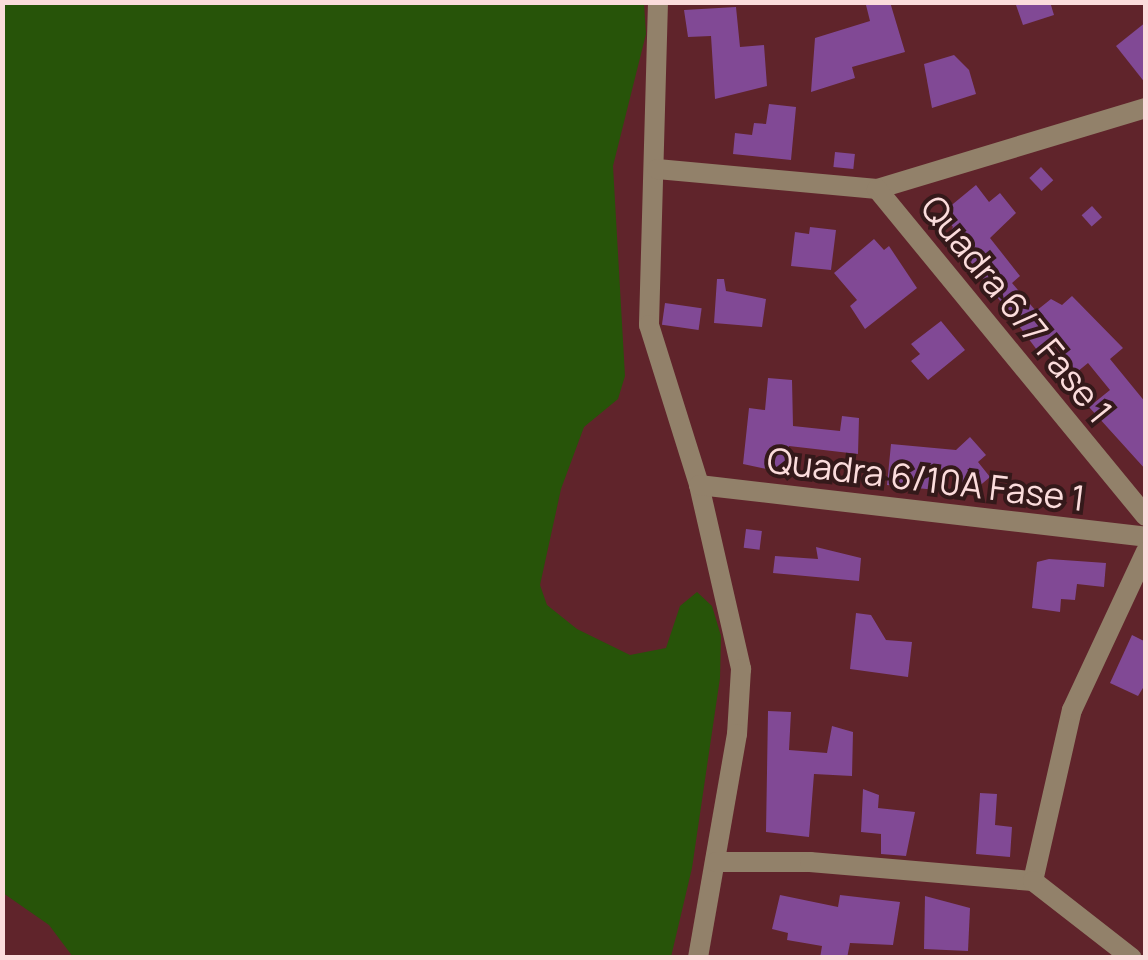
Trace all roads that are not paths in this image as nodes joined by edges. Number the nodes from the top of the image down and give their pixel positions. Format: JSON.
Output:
{"nodes":[{"id":1,"x":658,"y":2,"type":"edge"},
{"id":2,"x":1146,"y":108,"type":"edge"},
{"id":3,"x":657,"y":169,"type":"junction"},
{"id":4,"x":878,"y":190,"type":"junction"},
{"id":5,"x":699,"y":485,"type":"junction"},
{"id":6,"x":1146,"y":516,"type":"edge"},
{"id":7,"x":1146,"y":537,"type":"edge"},
{"id":8,"x":1146,"y":551,"type":"edge"},
{"id":9,"x":716,"y":862,"type":"junction"},
{"id":10,"x":1033,"y":882,"type":"junction"},
{"id":11,"x":698,"y":958,"type":"edge"},
{"id":12,"x":1132,"y":958,"type":"edge"}],
"edges":[{"from":1,"to":3,"type":"street"},
{"from":2,"to":4,"type":"street"},
{"from":3,"to":4,"type":"street"},
{"from":3,"to":5,"type":"street"},
{"from":4,"to":6,"type":"street","name":"Quadra 6/7 Fase 1"},
{"from":5,"to":7,"type":"street","name":"Quadra 6/10A Fase 1"},
{"from":5,"to":9,"type":"street"},
{"from":8,"to":10,"type":"street"},
{"from":9,"to":10,"type":"street"},
{"from":9,"to":11,"type":"street"},
{"from":10,"to":12,"type":"street"}]}
